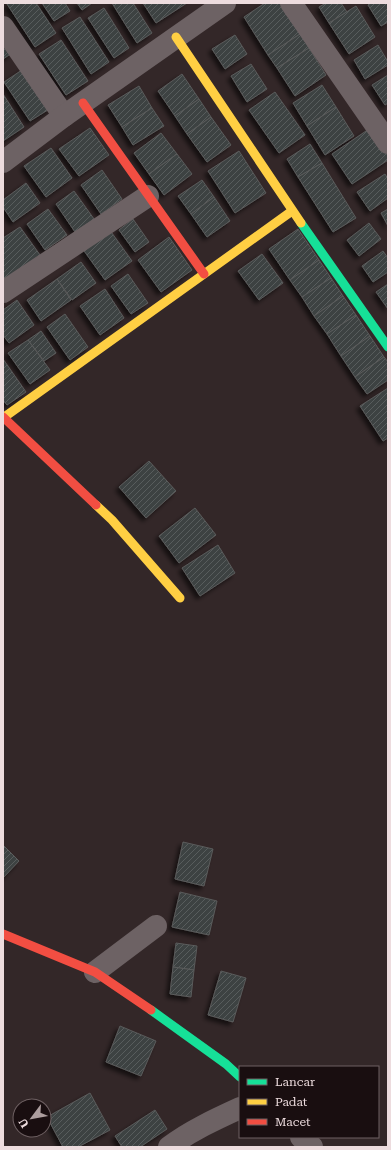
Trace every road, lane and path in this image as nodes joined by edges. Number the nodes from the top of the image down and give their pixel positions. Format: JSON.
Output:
{"nodes":[{"id":1,"x":225,"y":3,"type":"edge"},
{"id":2,"x":291,"y":3,"type":"edge"},
{"id":3,"x":3,"y":27,"type":"edge"},
{"id":4,"x":176,"y":37,"type":"junction"},
{"id":5,"x":84,"y":103,"type":"junction"},
{"id":6,"x":64,"y":116,"type":"junction"},
{"id":7,"x":388,"y":143,"type":"edge"},
{"id":8,"x":3,"y":162,"type":"edge"},
{"id":9,"x":148,"y":196,"type":"junction"},
{"id":10,"x":292,"y":211,"type":"junction"},
{"id":11,"x":204,"y":274,"type":"junction"},
{"id":12,"x":3,"y":292,"type":"edge"},
{"id":13,"x":388,"y":347,"type":"edge"},
{"id":14,"x":3,"y":418,"type":"edge"},
{"id":15,"x":180,"y":598,"type":"dead end"},
{"id":16,"x":156,"y":926,"type":"dead end"},
{"id":17,"x":3,"y":934,"type":"edge"},
{"id":18,"x":94,"y":972,"type":"junction"},
{"id":19,"x":239,"y":1076,"type":"edge"},
{"id":20,"x":239,"y":1108,"type":"edge"},
{"id":21,"x":303,"y":1138,"type":"edge"},
{"id":22,"x":169,"y":1147,"type":"edge"},
{"id":23,"x":312,"y":1147,"type":"edge"}],
"edges":[{"from":1,"to":4,"type":"street"},
{"from":2,"to":7,"type":"street"},
{"from":3,"to":6,"type":"street"},
{"from":4,"to":5,"type":"street"},
{"from":4,"to":10,"type":"street"},
{"from":5,"to":6,"type":"street"},
{"from":5,"to":9,"type":"street"},
{"from":6,"to":8,"type":"street"},
{"from":9,"to":11,"type":"street"},
{"from":9,"to":12,"type":"street"},
{"from":10,"to":11,"type":"street"},
{"from":10,"to":13,"type":"street"},
{"from":11,"to":14,"type":"street"},
{"from":14,"to":15,"type":"street"},
{"from":16,"to":18,"type":"street"},
{"from":17,"to":18,"type":"street"},
{"from":18,"to":19,"type":"street"},
{"from":20,"to":22,"type":"street"},
{"from":21,"to":23,"type":"street"}]}
